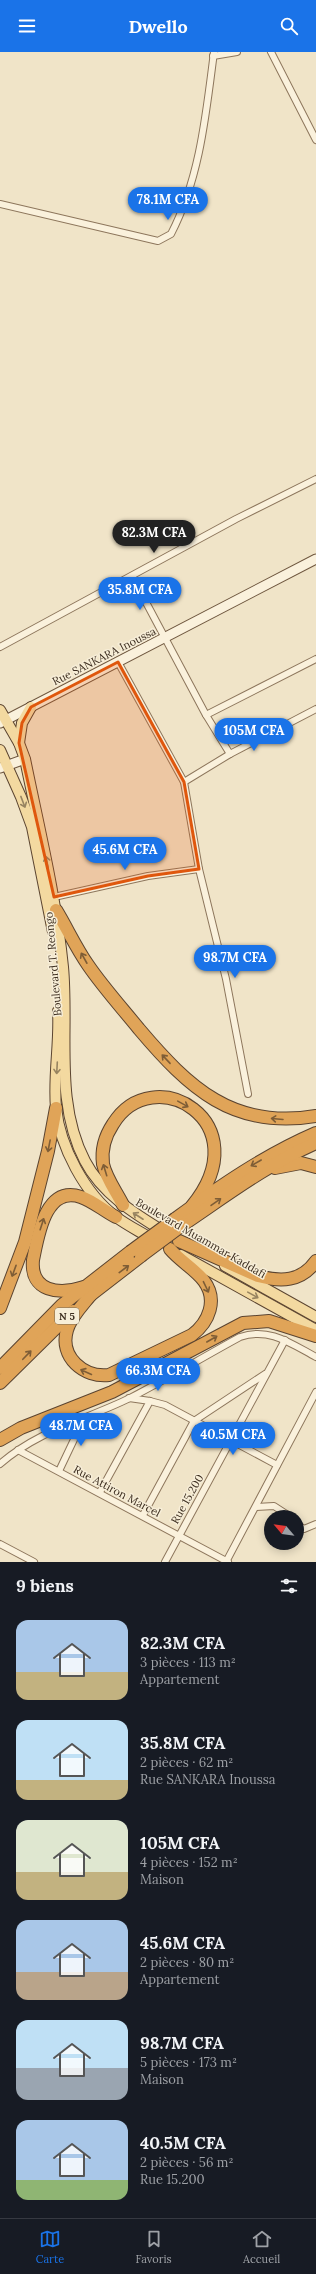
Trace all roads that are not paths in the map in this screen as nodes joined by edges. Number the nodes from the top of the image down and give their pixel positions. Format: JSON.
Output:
{"nodes":[{"id":1,"x":237,"y":52,"type":"edge"},
{"id":2,"x":271,"y":52,"type":"edge"},
{"id":3,"x":213,"y":54,"type":"edge"},
{"id":4,"x":315,"y":137,"type":"edge"},
{"id":5,"x":0,"y":204,"type":"edge"},
{"id":6,"x":316,"y":479,"type":"edge"},
{"id":7,"x":316,"y":559,"type":"edge"},
{"id":8,"x":132,"y":576,"type":"junction"},
{"id":9,"x":164,"y":638,"type":"junction"},
{"id":10,"x":0,"y":647,"type":"edge"},
{"id":11,"x":316,"y":659,"type":"edge"},
{"id":12,"x":118,"y":662,"type":"junction"},
{"id":13,"x":30,"y":707,"type":"junction"},
{"id":14,"x":316,"y":709,"type":"edge"},
{"id":15,"x":0,"y":710,"type":"edge"},
{"id":16,"x":206,"y":716,"type":"junction"},
{"id":17,"x":3,"y":721,"type":"edge"},
{"id":18,"x":19,"y":743,"type":"junction"},
{"id":19,"x":0,"y":750,"type":"edge"},
{"id":20,"x":230,"y":754,"type":"junction"},
{"id":21,"x":25,"y":759,"type":"junction"},
{"id":22,"x":4,"y":767,"type":"edge"},
{"id":23,"x":184,"y":782,"type":"junction"},
{"id":24,"x":199,"y":869,"type":"junction"},
{"id":25,"x":54,"y":897,"type":"junction"},
{"id":26,"x":56,"y":910,"type":"junction"},
{"id":27,"x":248,"y":1094,"type":"dead end"},
{"id":28,"x":65,"y":1096,"type":"joint"},
{"id":29,"x":56,"y":1108,"type":"junction"},
{"id":30,"x":316,"y":1116,"type":"edge"},
{"id":31,"x":316,"y":1133,"type":"edge"},
{"id":32,"x":316,"y":1143,"type":"edge"},
{"id":33,"x":316,"y":1166,"type":"edge"},
{"id":34,"x":247,"y":1180,"type":"junction"},
{"id":35,"x":122,"y":1204,"type":"junction"},
{"id":36,"x":192,"y":1206,"type":"junction"},
{"id":37,"x":116,"y":1217,"type":"junction"},
{"id":38,"x":180,"y":1222,"type":"junction"},
{"id":39,"x":179,"y":1241,"type":"junction"},
{"id":40,"x":170,"y":1249,"type":"junction"},
{"id":41,"x":316,"y":1261,"type":"edge"},
{"id":42,"x":88,"y":1290,"type":"junction"},
{"id":43,"x":0,"y":1308,"type":"edge"},
{"id":44,"x":316,"y":1317,"type":"edge"},
{"id":45,"x":316,"y":1330,"type":"edge"},
{"id":46,"x":316,"y":1336,"type":"edge"},
{"id":47,"x":285,"y":1340,"type":"junction"},
{"id":48,"x":316,"y":1357,"type":"edge"},
{"id":49,"x":0,"y":1368,"type":"edge"},
{"id":50,"x":266,"y":1374,"type":"junction"},
{"id":51,"x":0,"y":1384,"type":"edge"},
{"id":52,"x":316,"y":1392,"type":"edge"},
{"id":53,"x":129,"y":1398,"type":"junction"},
{"id":54,"x":150,"y":1400,"type":"junction"},
{"id":55,"x":78,"y":1419,"type":"junction"},
{"id":56,"x":194,"y":1421,"type":"junction"},
{"id":57,"x":0,"y":1440,"type":"edge"},
{"id":58,"x":230,"y":1441,"type":"junction"},
{"id":59,"x":18,"y":1450,"type":"junction"},
{"id":60,"x":0,"y":1464,"type":"edge"},
{"id":61,"x":277,"y":1465,"type":"junction"},
{"id":62,"x":59,"y":1471,"type":"junction"},
{"id":63,"x":100,"y":1492,"type":"junction"},
{"id":64,"x":256,"y":1507,"type":"junction"},
{"id":65,"x":280,"y":1510,"type":"edge"},
{"id":66,"x":143,"y":1515,"type":"junction"},
{"id":67,"x":316,"y":1524,"type":"edge"},
{"id":68,"x":304,"y":1529,"type":"edge"},
{"id":69,"x":179,"y":1535,"type":"junction"},
{"id":70,"x":0,"y":1544,"type":"edge"},
{"id":71,"x":34,"y":1562,"type":"edge"},
{"id":72,"x":165,"y":1562,"type":"edge"},
{"id":73,"x":227,"y":1562,"type":"edge"}],
"edges":[{"from":1,"to":3,"type":"street"},
{"from":2,"to":4,"type":"street"},
{"from":3,"to":5,"type":"street"},
{"from":6,"to":8,"type":"street"},
{"from":7,"to":9,"type":"street","name":"Rue SANKARA Inoussa"},
{"from":8,"to":9,"type":"street"},
{"from":8,"to":10,"type":"street"},
{"from":9,"to":12,"type":"street","name":"Rue SANKARA Inoussa"},
{"from":9,"to":16,"type":"street"},
{"from":11,"to":16,"type":"street"},
{"from":12,"to":13,"type":"street","name":"Rue SANKARA Inoussa"},
{"from":12,"to":23,"type":"street"},
{"from":13,"to":17,"type":"street","name":"Rue SANKARA Inoussa"},
{"from":13,"to":18,"type":"main road"},
{"from":14,"to":20,"type":"street"},
{"from":15,"to":17,"type":"main road","name":"Boulevard T. Reongo"},
{"from":16,"to":20,"type":"street"},
{"from":17,"to":18,"type":"main road","name":"Boulevard T. Reongo"},
{"from":18,"to":21,"type":"main road","name":"Boulevard T. Reongo"},
{"from":19,"to":22,"type":"main road","name":"Boulevard T. Reongo"},
{"from":20,"to":23,"type":"street"},
{"from":21,"to":22,"type":"street"},
{"from":25,"to":21,"type":"main road","name":"Boulevard T. Reongo","one_way":true},
{"from":22,"to":29,"type":"main road","name":"Boulevard T. Reongo","one_way":true},
{"from":23,"to":24,"type":"street"},
{"from":24,"to":25,"type":"street"},
{"from":24,"to":27,"type":"street"},
{"from":25,"to":26,"type":"main road","name":"Boulevard T. Reongo"},
{"from":26,"to":28,"type":"main road","name":"Boulevard T. Reongo"},
{"from":30,"to":26,"type":"highway","one_way":true},
{"from":28,"to":35,"type":"main road","name":"Boulevard Muammar Kaddafi"},
{"from":29,"to":37,"type":"main road","name":"Boulevard T. Reongo"},
{"from":29,"to":43,"type":"highway","one_way":true},
{"from":31,"to":36,"type":"highway","number":"N 5","one_way":true},
{"from":32,"to":34,"type":"highway","number":"N 5"},
{"from":33,"to":34,"type":"highway"},
{"from":38,"to":34,"type":"highway","number":"N 5","one_way":true},
{"from":35,"to":36,"type":"highway","one_way":true},
{"from":39,"to":35,"type":"main road","name":"Boulevard Muammar Kaddafi","one_way":true},
{"from":36,"to":38,"type":"highway","number":"N 5"},
{"from":37,"to":40,"type":"main road"},
{"from":42,"to":37,"type":"highway","one_way":true},
{"from":38,"to":42,"type":"highway","number":"N 5","bridge":true},
{"from":39,"to":41,"type":"highway"},
{"from":39,"to":44,"type":"main road","name":"Boulevard Muammar Kaddafi"},
{"from":40,"to":42,"type":"highway","one_way":true},
{"from":40,"to":45,"type":"main road","one_way":true},
{"from":42,"to":49,"type":"highway","number":"N 5"},
{"from":51,"to":42,"type":"highway","number":"N 5","one_way":true},
{"from":57,"to":46,"type":"highway","one_way":true},
{"from":47,"to":48,"type":"street"},
{"from":47,"to":50,"type":"street","name":"Rue 15.200"},
{"from":47,"to":53,"type":"street"},
{"from":50,"to":56,"type":"street"},
{"from":50,"to":58,"type":"street","name":"Rue 15.200"},
{"from":52,"to":61,"type":"street"},
{"from":53,"to":54,"type":"street"},
{"from":53,"to":55,"type":"street"},
{"from":54,"to":56,"type":"street"},
{"from":54,"to":63,"type":"street"},
{"from":55,"to":59,"type":"street"},
{"from":55,"to":62,"type":"street"},
{"from":56,"to":58,"type":"street"},
{"from":56,"to":66,"type":"street"},
{"from":58,"to":61,"type":"street"},
{"from":58,"to":69,"type":"street","name":"Rue 15.200"},
{"from":59,"to":60,"type":"street"},
{"from":59,"to":62,"type":"street","name":"Rue Attiron Marcel"},
{"from":61,"to":64,"type":"street"},
{"from":62,"to":63,"type":"street","name":"Rue Attiron Marcel"},
{"from":63,"to":66,"type":"street","name":"Rue Attiron Marcel"},
{"from":64,"to":65,"type":"street"},
{"from":64,"to":73,"type":"street"},
{"from":66,"to":69,"type":"street","name":"Rue Attiron Marcel"},
{"from":67,"to":68,"type":"street"},
{"from":69,"to":72,"type":"street","name":"Rue 15.200"},
{"from":69,"to":73,"type":"street","name":"Rue Attiron Marcel"},
{"from":70,"to":71,"type":"street"}]}
